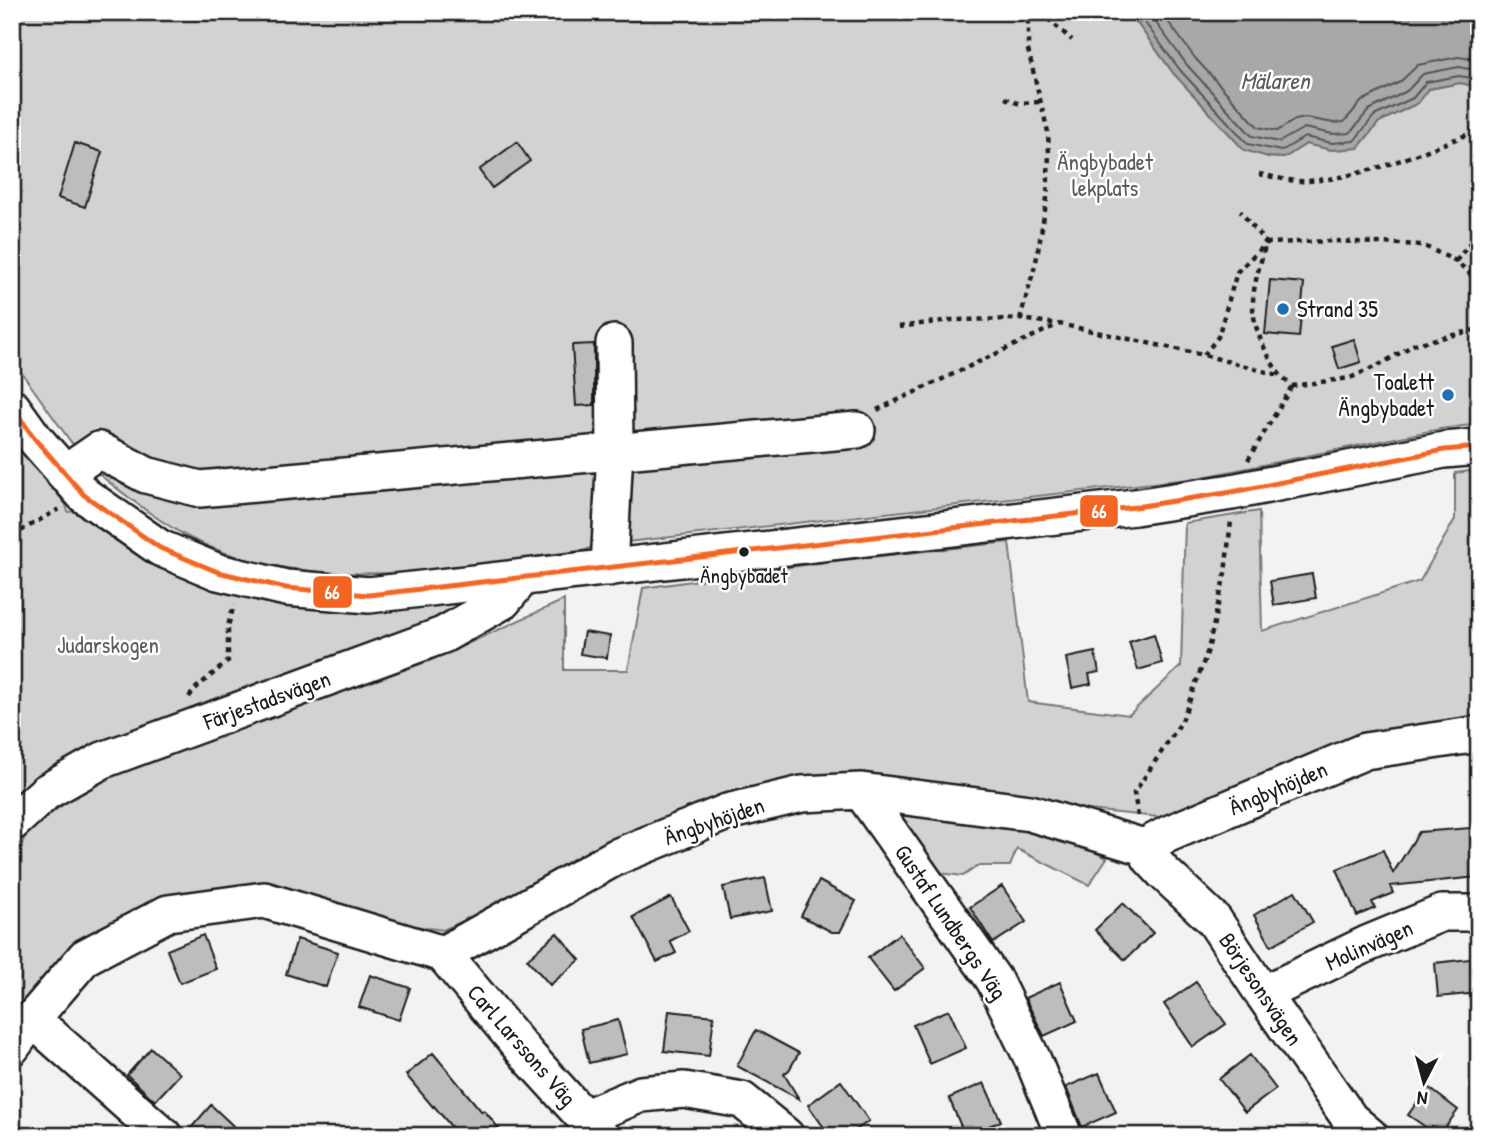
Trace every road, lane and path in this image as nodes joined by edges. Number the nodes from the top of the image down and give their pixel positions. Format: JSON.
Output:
{"nodes":[{"id":1,"x":1028,"y":12,"type":"edge"},
{"id":2,"x":1040,"y":12,"type":"edge"},
{"id":3,"x":1072,"y":40,"type":"dead end"},
{"id":4,"x":1005,"y":99,"type":"dead end"},
{"id":5,"x":1041,"y":102,"type":"junction"},
{"id":6,"x":1479,"y":130,"type":"edge"},
{"id":7,"x":1259,"y":174,"type":"dead end"},
{"id":8,"x":1240,"y":211,"type":"dead end"},
{"id":9,"x":1479,"y":231,"type":"edge"},
{"id":10,"x":1266,"y":243,"type":"junction"},
{"id":11,"x":1455,"y":261,"type":"junction"},
{"id":12,"x":1479,"y":282,"type":"edge"},
{"id":13,"x":1020,"y":319,"type":"junction"},
{"id":14,"x":1059,"y":324,"type":"junction"},
{"id":15,"x":899,"y":327,"type":"dead end"},
{"id":16,"x":1479,"y":329,"type":"edge"},
{"id":17,"x":614,"y":344,"type":"dead end"},
{"id":18,"x":1204,"y":355,"type":"junction"},
{"id":19,"x":1278,"y":375,"type":"junction"},
{"id":20,"x":1292,"y":386,"type":"junction"},
{"id":21,"x":12,"y":407,"type":"edge"},
{"id":22,"x":857,"y":430,"type":"joint"},
{"id":23,"x":1479,"y":447,"type":"edge"},
{"id":24,"x":615,"y":450,"type":"junction"},
{"id":25,"x":74,"y":484,"type":"junction"},
{"id":26,"x":1232,"y":501,"type":"junction"},
{"id":27,"x":12,"y":536,"type":"edge"},
{"id":28,"x":609,"y":568,"type":"junction"},
{"id":29,"x":522,"y":578,"type":"junction"},
{"id":30,"x":235,"y":598,"type":"dead end"},
{"id":31,"x":188,"y":699,"type":"dead end"},
{"id":32,"x":1479,"y":734,"type":"edge"},
{"id":33,"x":861,"y":791,"type":"junction"},
{"id":34,"x":12,"y":823,"type":"edge"},
{"id":35,"x":1144,"y":848,"type":"junction"},
{"id":36,"x":1479,"y":913,"type":"edge"},
{"id":37,"x":443,"y":954,"type":"junction"},
{"id":38,"x":1263,"y":994,"type":"junction"},
{"id":39,"x":32,"y":1019,"type":"junction"},
{"id":40,"x":12,"y":1047,"type":"edge"},
{"id":41,"x":593,"y":1126,"type":"edge"},
{"id":42,"x":164,"y":1136,"type":"edge"},
{"id":43,"x":786,"y":1136,"type":"edge"},
{"id":44,"x":1064,"y":1136,"type":"edge"},
{"id":45,"x":1370,"y":1136,"type":"edge"}],
"edges":[{"from":1,"to":5,"type":"path"},
{"from":2,"to":3,"type":"path"},
{"from":4,"to":5,"type":"path"},
{"from":5,"to":13,"type":"path"},
{"from":6,"to":7,"type":"path"},
{"from":8,"to":10,"type":"path"},
{"from":9,"to":11,"type":"path"},
{"from":10,"to":11,"type":"path"},
{"from":10,"to":18,"type":"path"},
{"from":10,"to":19,"type":"path"},
{"from":11,"to":12,"type":"path"},
{"from":13,"to":14,"type":"path"},
{"from":13,"to":15,"type":"path"},
{"from":14,"to":18,"type":"path"},
{"from":14,"to":22,"type":"path"},
{"from":16,"to":20,"type":"path"},
{"from":17,"to":24,"type":"street"},
{"from":18,"to":19,"type":"path"},
{"from":19,"to":20,"type":"path"},
{"from":20,"to":26,"type":"path"},
{"from":21,"to":25,"type":"street"},
{"from":22,"to":24,"type":"street"},
{"from":23,"to":26,"type":"street"},
{"from":24,"to":25,"type":"street"},
{"from":24,"to":28,"type":"street"},
{"from":25,"to":27,"type":"path"},
{"from":25,"to":29,"type":"street"},
{"from":26,"to":28,"type":"street"},
{"from":26,"to":35,"type":"path"},
{"from":28,"to":29,"type":"street"},
{"from":29,"to":34,"type":"street","name":"Färjestadsvägen"},
{"from":30,"to":31,"type":"path"},
{"from":32,"to":35,"type":"street","name":"Ängbyhöjden"},
{"from":33,"to":35,"type":"street","name":"Ängbyhöjden"},
{"from":33,"to":37,"type":"street","name":"Ängbyhöjden"},
{"from":33,"to":44,"type":"street","name":"Gustaf Lundbergs Väg"},
{"from":35,"to":38,"type":"street","name":"Börjesonsvägen"},
{"from":36,"to":38,"type":"street","name":"Molinvägen"},
{"from":37,"to":39,"type":"street"},
{"from":37,"to":41,"type":"street","name":"Carl Larssons Väg"},
{"from":38,"to":45,"type":"street","name":"Börjesonsvägen"},
{"from":39,"to":40,"type":"street"},
{"from":39,"to":42,"type":"street"},
{"from":41,"to":43,"type":"street"}]}
